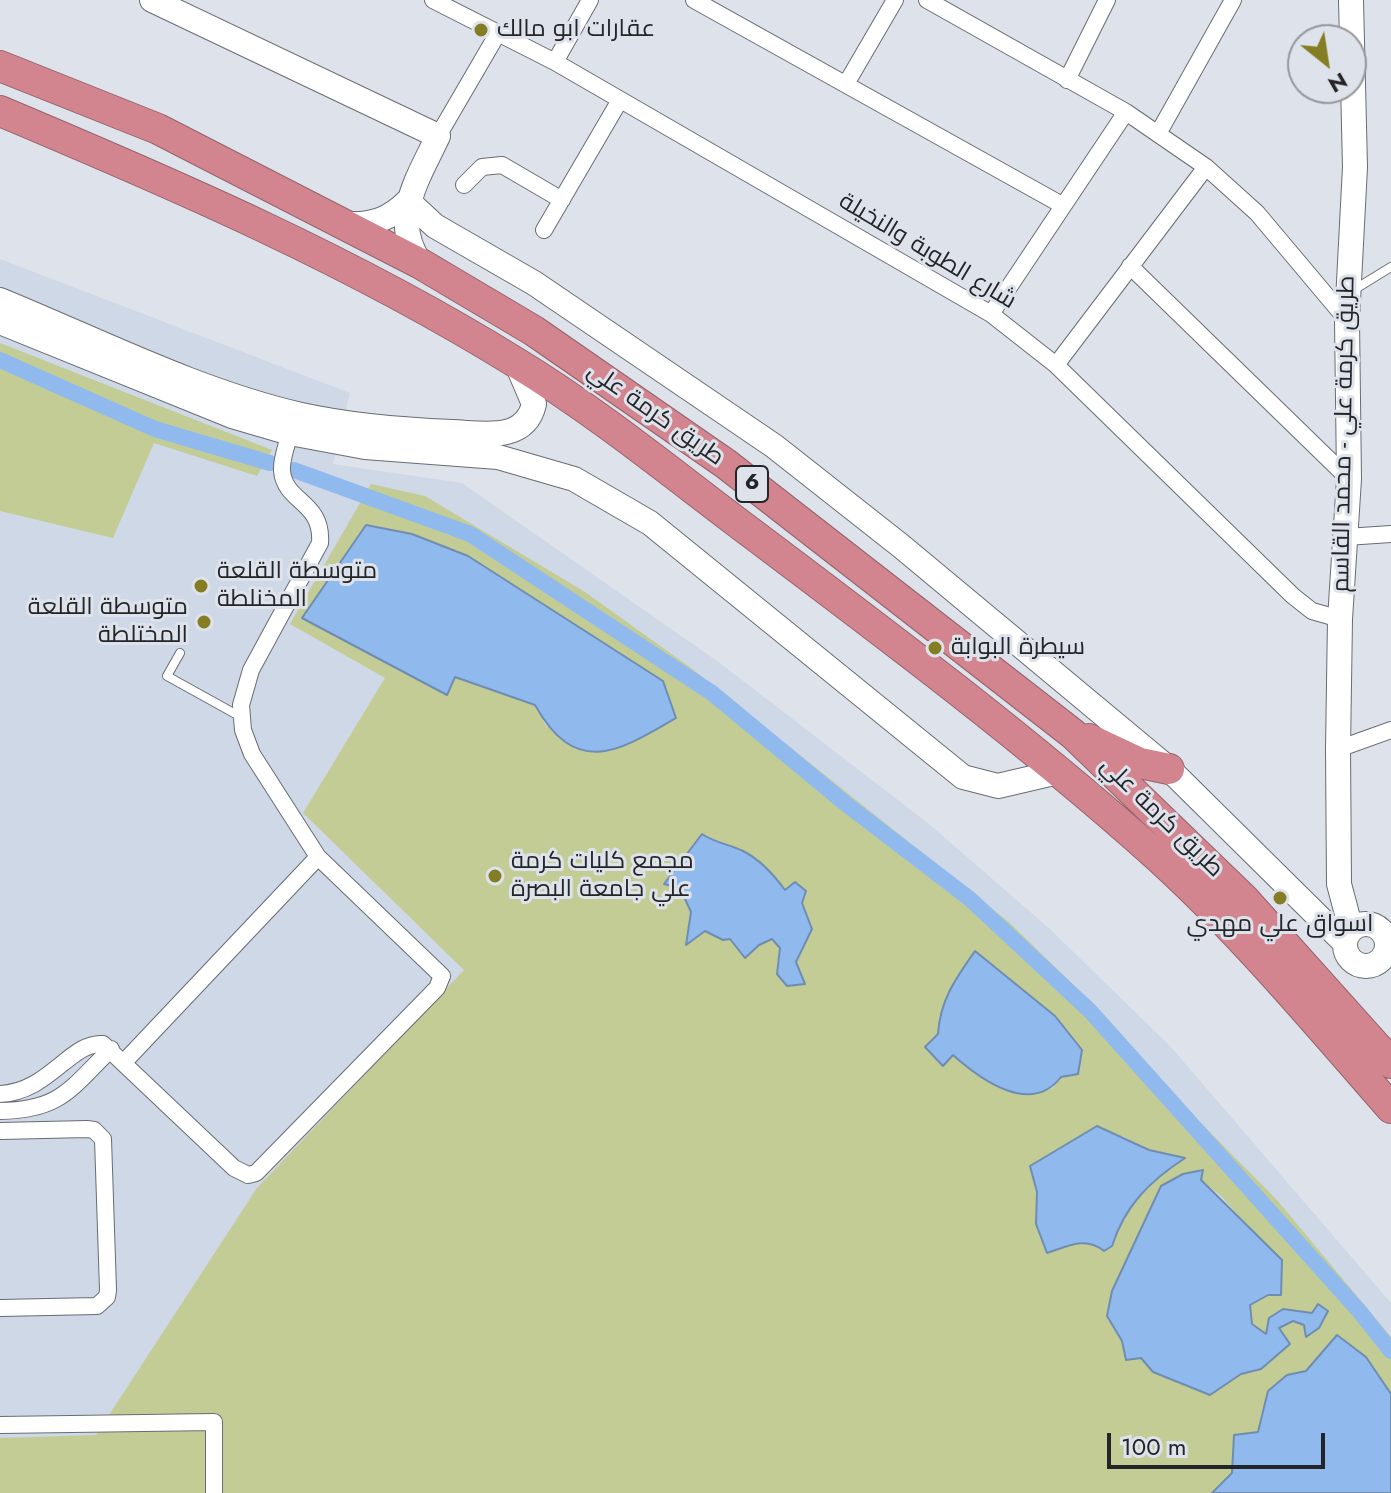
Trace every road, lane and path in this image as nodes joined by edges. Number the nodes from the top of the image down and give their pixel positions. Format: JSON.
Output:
{"nodes":[{"id":1,"x":152,"y":0,"type":"edge"},
{"id":2,"x":433,"y":0,"type":"edge"},
{"id":3,"x":590,"y":0,"type":"edge"},
{"id":4,"x":694,"y":0,"type":"edge"},
{"id":5,"x":895,"y":0,"type":"edge"},
{"id":6,"x":927,"y":0,"type":"edge"},
{"id":7,"x":1107,"y":0,"type":"edge"},
{"id":8,"x":1233,"y":0,"type":"edge"},
{"id":9,"x":1351,"y":0,"type":"edge"},
{"id":10,"x":452,"y":5,"type":"edge"},
{"id":11,"x":498,"y":33,"type":"junction"},
{"id":12,"x":555,"y":62,"type":"junction"},
{"id":13,"x":0,"y":66,"type":"edge"},
{"id":14,"x":1067,"y":80,"type":"junction"},
{"id":15,"x":846,"y":84,"type":"junction"},
{"id":16,"x":620,"y":100,"type":"junction"},
{"id":17,"x":0,"y":111,"type":"edge"},
{"id":18,"x":1126,"y":112,"type":"junction"},
{"id":19,"x":1159,"y":132,"type":"junction"},
{"id":20,"x":438,"y":136,"type":"junction"},
{"id":21,"x":1206,"y":167,"type":"junction"},
{"id":22,"x":464,"y":185,"type":"dead end"},
{"id":23,"x":562,"y":200,"type":"junction"},
{"id":24,"x":408,"y":201,"type":"junction"},
{"id":25,"x":1062,"y":205,"type":"junction"},
{"id":26,"x":348,"y":224,"type":"junction"},
{"id":27,"x":544,"y":230,"type":"dead end"},
{"id":28,"x":421,"y":264,"type":"junction"},
{"id":29,"x":1130,"y":266,"type":"junction"},
{"id":30,"x":1391,"y":267,"type":"edge"},
{"id":31,"x":1348,"y":294,"type":"junction"},
{"id":32,"x":0,"y":300,"type":"edge"},
{"id":33,"x":991,"y":314,"type":"junction"},
{"id":34,"x":1347,"y":320,"type":"junction"},
{"id":35,"x":0,"y":322,"type":"edge"},
{"id":36,"x":516,"y":362,"type":"junction"},
{"id":37,"x":1056,"y":365,"type":"junction"},
{"id":38,"x":259,"y":414,"type":"junction"},
{"id":39,"x":290,"y":433,"type":"junction"},
{"id":40,"x":1349,"y":479,"type":"junction"},
{"id":41,"x":779,"y":504,"type":"junction"},
{"id":42,"x":816,"y":534,"type":"junction"},
{"id":43,"x":1391,"y":534,"type":"edge"},
{"id":44,"x":754,"y":536,"type":"junction"},
{"id":45,"x":1346,"y":537,"type":"junction"},
{"id":46,"x":793,"y":564,"type":"junction"},
{"id":47,"x":1340,"y":619,"type":"junction"},
{"id":48,"x":180,"y":653,"type":"dead end"},
{"id":49,"x":241,"y":717,"type":"junction"},
{"id":50,"x":1391,"y":730,"type":"edge"},
{"id":51,"x":1073,"y":734,"type":"junction"},
{"id":52,"x":1338,"y":749,"type":"junction"},
{"id":53,"x":1169,"y":769,"type":"junction"},
{"id":54,"x":1058,"y":772,"type":"junction"},
{"id":55,"x":318,"y":857,"type":"junction"},
{"id":56,"x":1339,"y":868,"type":"junction"},
{"id":57,"x":1298,"y":895,"type":"junction"},
{"id":58,"x":1348,"y":936,"type":"junction"},
{"id":59,"x":1387,"y":949,"type":"edge"},
{"id":60,"x":111,"y":1049,"type":"junction"},
{"id":61,"x":125,"y":1061,"type":"junction"},
{"id":62,"x":1391,"y":1063,"type":"edge"},
{"id":63,"x":0,"y":1094,"type":"edge"},
{"id":64,"x":49,"y":1105,"type":"junction"},
{"id":65,"x":1391,"y":1108,"type":"edge"},
{"id":66,"x":0,"y":1111,"type":"edge"},
{"id":67,"x":44,"y":1130,"type":"junction"},
{"id":68,"x":0,"y":1131,"type":"edge"},
{"id":69,"x":0,"y":1308,"type":"edge"},
{"id":70,"x":0,"y":1425,"type":"edge"},
{"id":71,"x":214,"y":1493,"type":"edge"}],
"edges":[{"from":1,"to":20,"type":"main road"},
{"from":2,"to":10,"type":"street","name":"شارع الطوبة والنخيلة"},
{"from":3,"to":12,"type":"street"},
{"from":4,"to":15,"type":"street"},
{"from":5,"to":15,"type":"street"},
{"from":6,"to":14,"type":"street"},
{"from":7,"to":14,"type":"street"},
{"from":8,"to":19,"type":"street"},
{"from":9,"to":31,"type":"main road","name":"طريق كرمة علي - محمد القاسم"},
{"from":10,"to":11,"type":"street","name":"شارع الطوبة والنخيلة"},
{"from":11,"to":12,"type":"street","name":"شارع الطوبة والنخيلة"},
{"from":11,"to":20,"type":"street"},
{"from":12,"to":16,"type":"street","name":"شارع الطوبة والنخيلة"},
{"from":13,"to":26,"type":"highway","name":"طريق كرمة علي","number":"6"},
{"from":14,"to":18,"type":"street"},
{"from":15,"to":25,"type":"street"},
{"from":16,"to":23,"type":"street"},
{"from":16,"to":33,"type":"street","name":"شارع الطوبة والنخيلة"},
{"from":17,"to":36,"type":"highway","name":"طريق كرمة علي","number":"6"},
{"from":18,"to":19,"type":"street"},
{"from":18,"to":25,"type":"street"},
{"from":19,"to":21,"type":"street"},
{"from":20,"to":24,"type":"main road"},
{"from":21,"to":29,"type":"street"},
{"from":21,"to":34,"type":"street"},
{"from":22,"to":23,"type":"street"},
{"from":23,"to":27,"type":"street"},
{"from":24,"to":26,"type":"main road"},
{"from":24,"to":28,"type":"main road"},
{"from":24,"to":53,"type":"main road"},
{"from":25,"to":33,"type":"street"},
{"from":26,"to":28,"type":"highway","name":"طريق كرمة علي","number":"6"},
{"from":28,"to":41,"type":"highway","name":"طريق كرمة علي","number":"6"},
{"from":29,"to":37,"type":"street"},
{"from":29,"to":40,"type":"street"},
{"from":30,"to":31,"type":"lane"},
{"from":31,"to":34,"type":"main road","name":"طريق كرمة علي - محمد القاسم"},
{"from":32,"to":38,"type":"main road"},
{"from":33,"to":37,"type":"street","name":"شارع الطوبة والنخيلة"},
{"from":34,"to":40,"type":"main road","name":"طريق كرمة علي - محمد القاسم"},
{"from":35,"to":38,"type":"main road"},
{"from":36,"to":38,"type":"main road"},
{"from":36,"to":44,"type":"highway","name":"طريق كرمة علي","number":"6"},
{"from":37,"to":47,"type":"street","name":"شارع الطوبة والنخيلة"},
{"from":38,"to":39,"type":"main road"},
{"from":39,"to":49,"type":"street"},
{"from":39,"to":54,"type":"main road"},
{"from":40,"to":45,"type":"main road","name":"طريق كرمة علي - محمد القاسم"},
{"from":41,"to":42,"type":"highway","name":"طريق كرمة علي","number":"6"},
{"from":41,"to":44,"type":"highway"},
{"from":42,"to":46,"type":"highway"},
{"from":42,"to":51,"type":"highway","name":"طريق كرمة علي","number":"6"},
{"from":43,"to":45,"type":"street"},
{"from":44,"to":46,"type":"highway","name":"طريق كرمة علي","number":"6"},
{"from":45,"to":47,"type":"main road","name":"طريق كرمة علي - محمد القاسم"},
{"from":46,"to":54,"type":"highway","name":"طريق كرمة علي","number":"6"},
{"from":47,"to":52,"type":"main road","name":"طريق كرمة علي - محمد القاسم"},
{"from":48,"to":49,"type":"lane"},
{"from":49,"to":55,"type":"street"},
{"from":50,"to":52,"type":"street"},
{"from":51,"to":53,"type":"highway"},
{"from":51,"to":62,"type":"highway","name":"طريق كرمة علي","number":"6"},
{"from":52,"to":56,"type":"main road","name":"طريق كرمة علي - محمد القاسم"},
{"from":53,"to":57,"type":"main road"},
{"from":54,"to":65,"type":"highway","name":"طريق كرمة علي","number":"6"},
{"from":55,"to":61,"type":"street"},
{"from":55,"to":61,"type":"street"},
{"from":56,"to":57,"type":"main road"},
{"from":56,"to":58,"type":"main road","name":"طريق كرمة علي - محمد القاسم"},
{"from":57,"to":58,"type":"main road"},
{"from":58,"to":59,"type":"main road"},
{"from":58,"to":59,"type":"main road"},
{"from":60,"to":61,"type":"street"},
{"from":60,"to":63,"type":"street"},
{"from":60,"to":64,"type":"street"},
{"from":64,"to":66,"type":"street"},
{"from":64,"to":67,"type":"street"},
{"from":67,"to":68,"type":"street"},
{"from":67,"to":69,"type":"street"},
{"from":70,"to":71,"type":"street"}]}
